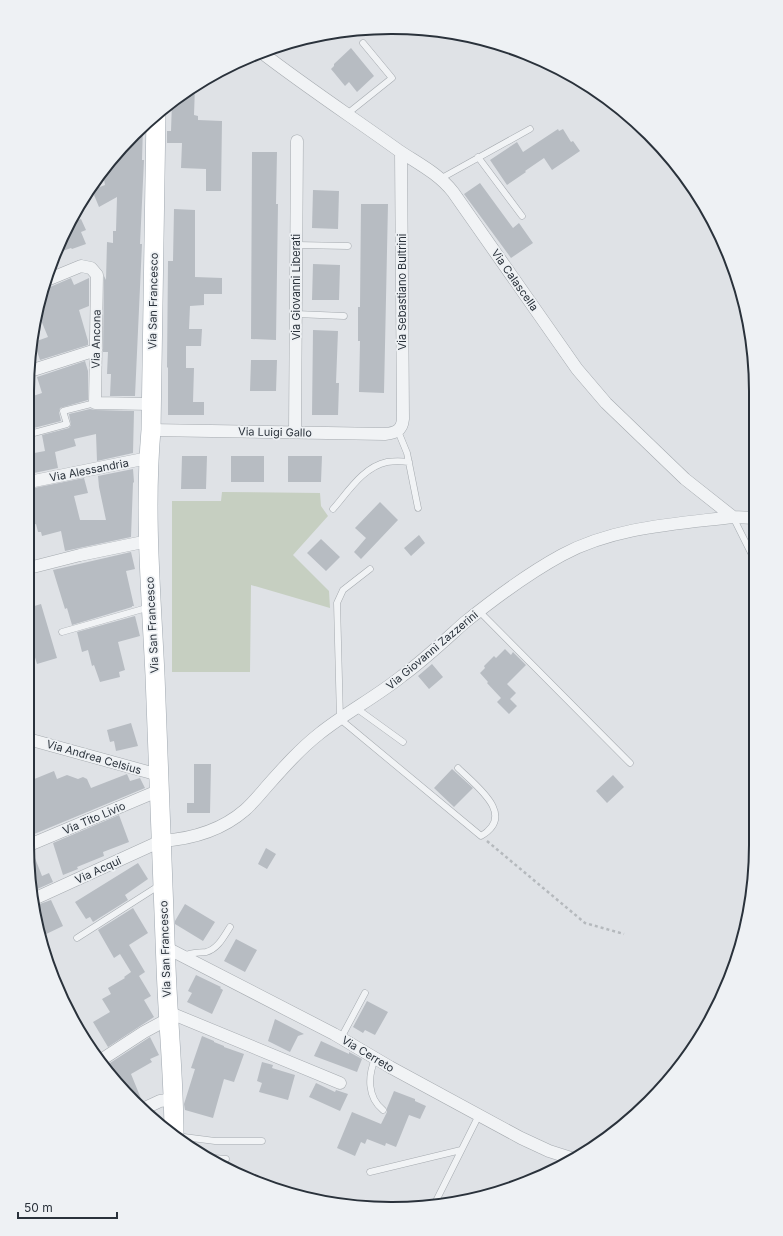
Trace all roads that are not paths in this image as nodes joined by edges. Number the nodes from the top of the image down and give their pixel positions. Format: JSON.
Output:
{"nodes":[{"id":1,"x":363,"y":43,"type":"dead end"},
{"id":2,"x":267,"y":57,"type":"edge"},
{"id":3,"x":347,"y":114,"type":"junction"},
{"id":4,"x":156,"y":123,"type":"edge"},
{"id":5,"x":530,"y":129,"type":"dead end"},
{"id":6,"x":297,"y":141,"type":"dead end"},
{"id":7,"x":401,"y":152,"type":"junction"},
{"id":8,"x":478,"y":157,"type":"junction"},
{"id":9,"x":440,"y":179,"type":"junction"},
{"id":10,"x":522,"y":216,"type":"dead end"},
{"id":11,"x":297,"y":245,"type":"junction"},
{"id":12,"x":348,"y":246,"type":"dead end"},
{"id":13,"x":53,"y":278,"type":"edge"},
{"id":14,"x":296,"y":314,"type":"junction"},
{"id":15,"x":344,"y":316,"type":"dead end"},
{"id":16,"x":96,"y":350,"type":"junction"},
{"id":17,"x":35,"y":369,"type":"edge"},
{"id":18,"x":95,"y":402,"type":"junction"},
{"id":19,"x":151,"y":404,"type":"junction"},
{"id":20,"x":151,"y":430,"type":"junction"},
{"id":21,"x":398,"y":431,"type":"junction"},
{"id":22,"x":295,"y":432,"type":"junction"},
{"id":23,"x":34,"y":433,"type":"edge"},
{"id":24,"x":148,"y":458,"type":"junction"},
{"id":25,"x":409,"y":462,"type":"junction"},
{"id":26,"x":34,"y":481,"type":"edge"},
{"id":27,"x":418,"y":508,"type":"dead end"},
{"id":28,"x":333,"y":509,"type":"dead end"},
{"id":29,"x":733,"y":517,"type":"junction"},
{"id":30,"x":749,"y":518,"type":"edge"},
{"id":31,"x":148,"y":541,"type":"junction"},
{"id":32,"x":749,"y":549,"type":"edge"},
{"id":33,"x":34,"y":567,"type":"edge"},
{"id":34,"x":370,"y":569,"type":"dead end"},
{"id":35,"x":151,"y":607,"type":"junction"},
{"id":36,"x":479,"y":611,"type":"junction"},
{"id":37,"x":62,"y":632,"type":"dead end"},
{"id":38,"x":356,"y":708,"type":"junction"},
{"id":39,"x":340,"y":719,"type":"junction"},
{"id":40,"x":34,"y":740,"type":"edge"},
{"id":41,"x":403,"y":742,"type":"dead end"},
{"id":42,"x":630,"y":763,"type":"dead end"},
{"id":43,"x":458,"y":768,"type":"dead end"},
{"id":44,"x":160,"y":783,"type":"junction"},
{"id":45,"x":160,"y":841,"type":"junction"},
{"id":46,"x":34,"y":843,"type":"edge"},
{"id":47,"x":162,"y":884,"type":"junction"},
{"id":48,"x":38,"y":897,"type":"edge"},
{"id":49,"x":230,"y":927,"type":"dead end"},
{"id":50,"x":77,"y":938,"type":"dead end"},
{"id":51,"x":165,"y":947,"type":"junction"},
{"id":52,"x":183,"y":956,"type":"junction"},
{"id":53,"x":365,"y":993,"type":"dead end"},
{"id":54,"x":168,"y":1015,"type":"junction"},
{"id":55,"x":342,"y":1038,"type":"junction"},
{"id":56,"x":105,"y":1058,"type":"edge"},
{"id":57,"x":375,"y":1059,"type":"junction"},
{"id":58,"x":340,"y":1083,"type":"dead end"},
{"id":59,"x":174,"y":1099,"type":"junction"},
{"id":60,"x":149,"y":1106,"type":"edge"},
{"id":61,"x":383,"y":1110,"type":"dead end"},
{"id":62,"x":479,"y":1115,"type":"junction"},
{"id":63,"x":174,"y":1128,"type":"edge"},
{"id":64,"x":187,"y":1138,"type":"edge"},
{"id":65,"x":262,"y":1141,"type":"dead end"},
{"id":66,"x":461,"y":1150,"type":"junction"},
{"id":67,"x":566,"y":1156,"type":"edge"},
{"id":68,"x":223,"y":1160,"type":"edge"},
{"id":69,"x":226,"y":1160,"type":"dead end"},
{"id":70,"x":370,"y":1172,"type":"dead end"},
{"id":71,"x":437,"y":1199,"type":"edge"}],
"edges":[{"from":1,"to":3,"type":"lane"},
{"from":2,"to":3,"type":"street","name":"Via Calascella"},
{"from":3,"to":7,"type":"street","name":"Via Calascella"},
{"from":4,"to":19,"type":"main road","name":"Via San Francesco"},
{"from":5,"to":8,"type":"lane"},
{"from":6,"to":11,"type":"street","name":"Via Giovanni Liberati"},
{"from":7,"to":9,"type":"street","name":"Via Calascella"},
{"from":7,"to":21,"type":"street","name":"Via Sebastiano Bultrini"},
{"from":8,"to":9,"type":"lane"},
{"from":8,"to":10,"type":"lane"},
{"from":9,"to":29,"type":"street","name":"Via Calascella"},
{"from":11,"to":12,"type":"lane"},
{"from":11,"to":14,"type":"street","name":"Via Giovanni Liberati"},
{"from":13,"to":16,"type":"street","name":"Via Ancona"},
{"from":14,"to":15,"type":"lane"},
{"from":14,"to":22,"type":"street","name":"Via Giovanni Liberati"},
{"from":16,"to":17,"type":"street"},
{"from":16,"to":18,"type":"street","name":"Via Ancona"},
{"from":18,"to":19,"type":"street"},
{"from":18,"to":23,"type":"lane"},
{"from":19,"to":20,"type":"main road","name":"Via San Francesco"},
{"from":20,"to":22,"type":"street","name":"Via Luigi Gallo"},
{"from":20,"to":24,"type":"main road","name":"Via San Francesco"},
{"from":21,"to":22,"type":"street","name":"Via Luigi Gallo"},
{"from":21,"to":25,"type":"lane"},
{"from":24,"to":26,"type":"street","name":"Via Alessandria"},
{"from":24,"to":31,"type":"main road","name":"Via San Francesco"},
{"from":25,"to":27,"type":"lane"},
{"from":25,"to":28,"type":"lane"},
{"from":29,"to":30,"type":"street"},
{"from":29,"to":32,"type":"lane"},
{"from":29,"to":36,"type":"street","name":"Via Giovanni Zazzerini"},
{"from":31,"to":33,"type":"street"},
{"from":31,"to":35,"type":"main road","name":"Via San Francesco"},
{"from":34,"to":39,"type":"lane"},
{"from":35,"to":37,"type":"lane"},
{"from":35,"to":44,"type":"main road","name":"Via San Francesco"},
{"from":36,"to":38,"type":"street","name":"Via Giovanni Zazzerini"},
{"from":36,"to":42,"type":"lane"},
{"from":38,"to":39,"type":"street","name":"Via Giovanni Zazzerini"},
{"from":38,"to":41,"type":"lane"},
{"from":39,"to":43,"type":"lane"},
{"from":39,"to":45,"type":"street","name":"Via Giovanni Zazzerini"},
{"from":40,"to":44,"type":"street","name":"Via Andrea Celsius"},
{"from":44,"to":45,"type":"main road","name":"Via San Francesco"},
{"from":44,"to":46,"type":"street","name":"Via Tito Livio"},
{"from":45,"to":47,"type":"main road","name":"Via San Francesco"},
{"from":45,"to":48,"type":"street","name":"Via Acqui"},
{"from":47,"to":50,"type":"lane"},
{"from":47,"to":51,"type":"main road","name":"Via San Francesco"},
{"from":49,"to":52,"type":"lane"},
{"from":51,"to":52,"type":"street","name":"Via Cerreto"},
{"from":51,"to":54,"type":"main road","name":"Via San Francesco"},
{"from":52,"to":55,"type":"street","name":"Via Cerreto"},
{"from":53,"to":55,"type":"lane"},
{"from":54,"to":56,"type":"street"},
{"from":54,"to":58,"type":"street"},
{"from":54,"to":59,"type":"main road","name":"Via San Francesco"},
{"from":55,"to":57,"type":"street","name":"Via Cerreto"},
{"from":57,"to":61,"type":"lane"},
{"from":57,"to":62,"type":"street","name":"Via Cerreto"},
{"from":59,"to":60,"type":"street"},
{"from":59,"to":63,"type":"main road","name":"Via San Francesco"},
{"from":62,"to":66,"type":"lane"},
{"from":62,"to":67,"type":"street","name":"Via Cerreto"},
{"from":64,"to":65,"type":"lane"},
{"from":66,"to":70,"type":"lane"},
{"from":66,"to":71,"type":"lane"},
{"from":68,"to":69,"type":"lane"}]}
